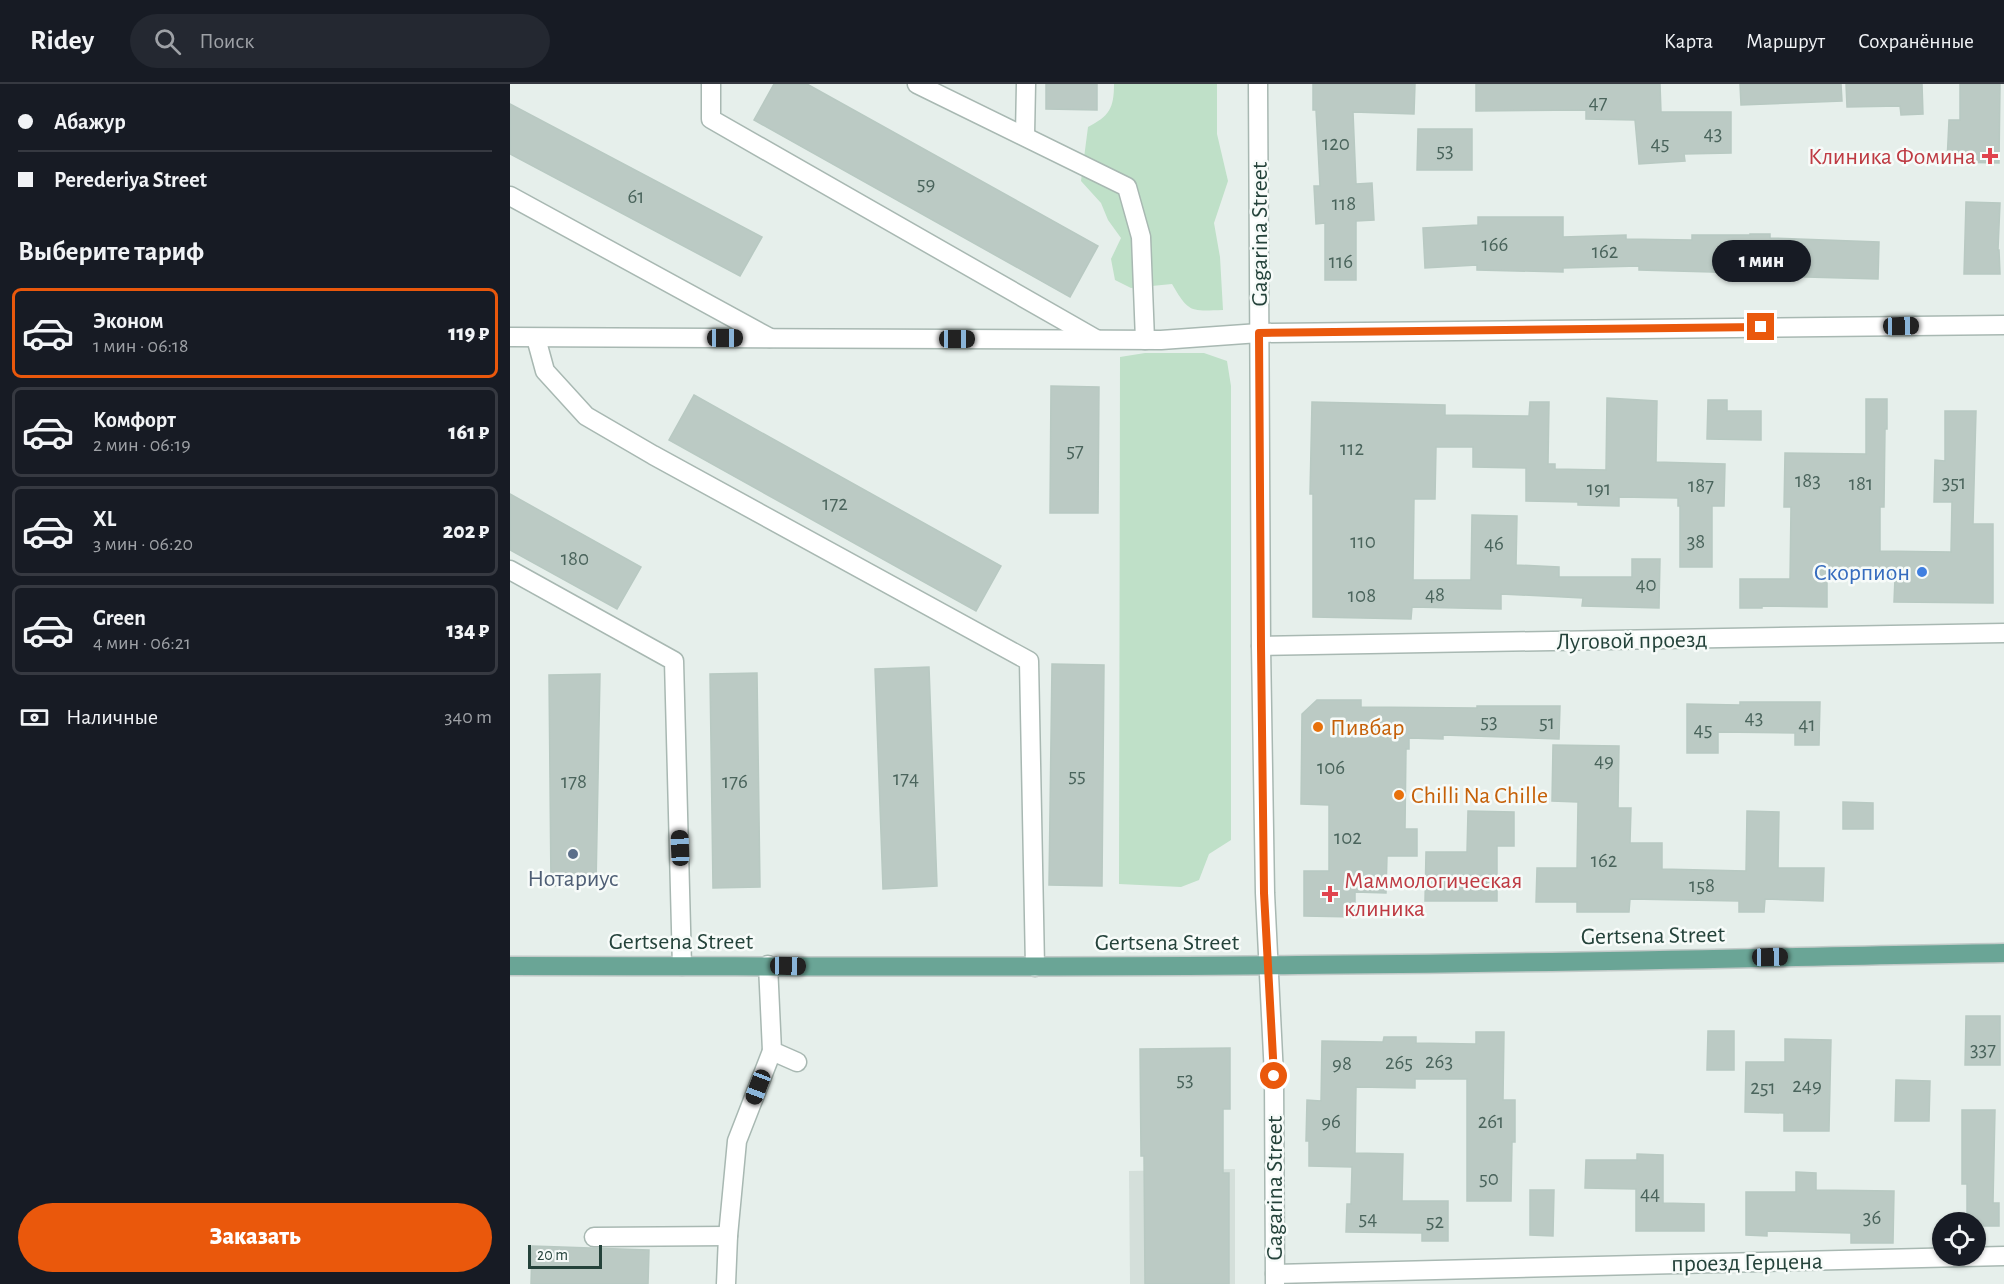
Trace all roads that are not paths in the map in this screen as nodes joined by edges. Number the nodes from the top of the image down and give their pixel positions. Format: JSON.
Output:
{"nodes":[{"id":1,"x":711,"y":84,"type":"edge"},
{"id":2,"x":917,"y":84,"type":"edge"},
{"id":3,"x":1026,"y":84,"type":"edge"},
{"id":4,"x":1258,"y":84,"type":"edge"},
{"id":5,"x":1025,"y":135,"type":"junction"},
{"id":6,"x":510,"y":196,"type":"edge"},
{"id":7,"x":2004,"y":325,"type":"edge"},
{"id":8,"x":1259,"y":333,"type":"junction"},
{"id":9,"x":510,"y":338,"type":"edge"},
{"id":10,"x":536,"y":338,"type":"junction"},
{"id":11,"x":772,"y":339,"type":"junction"},
{"id":12,"x":1096,"y":340,"type":"junction"},
{"id":13,"x":1145,"y":340,"type":"junction"},
{"id":14,"x":510,"y":570,"type":"edge"},
{"id":15,"x":2004,"y":633,"type":"edge"},
{"id":16,"x":1261,"y":646,"type":"junction"},
{"id":17,"x":2004,"y":953,"type":"edge"},
{"id":18,"x":768,"y":965,"type":"junction"},
{"id":19,"x":510,"y":966,"type":"edge"},
{"id":20,"x":682,"y":966,"type":"junction"},
{"id":21,"x":1268,"y":966,"type":"junction"},
{"id":22,"x":1035,"y":967,"type":"junction"},
{"id":23,"x":772,"y":1051,"type":"junction"},
{"id":24,"x":797,"y":1062,"type":"dead end"},
{"id":25,"x":728,"y":1236,"type":"junction"},
{"id":26,"x":594,"y":1237,"type":"dead end"},
{"id":27,"x":2004,"y":1256,"type":"edge"},
{"id":28,"x":1275,"y":1279,"type":"edge"},
{"id":29,"x":726,"y":1284,"type":"edge"}],
"edges":[{"from":1,"to":12,"type":"street"},
{"from":2,"to":5,"type":"street"},
{"from":3,"to":5,"type":"street"},
{"from":4,"to":8,"type":"street","name":"Gagarina Street"},
{"from":5,"to":13,"type":"street"},
{"from":6,"to":11,"type":"street"},
{"from":7,"to":8,"type":"street"},
{"from":8,"to":13,"type":"street"},
{"from":8,"to":16,"type":"street","name":"Gagarina Street"},
{"from":9,"to":10,"type":"street"},
{"from":10,"to":11,"type":"street"},
{"from":10,"to":22,"type":"street"},
{"from":11,"to":12,"type":"street"},
{"from":12,"to":13,"type":"street"},
{"from":14,"to":20,"type":"street"},
{"from":15,"to":16,"type":"street","name":"Луговой проезд"},
{"from":16,"to":21,"type":"street","name":"Gagarina Street"},
{"from":17,"to":21,"type":"main road","name":"Gertsena Street"},
{"from":18,"to":20,"type":"main road","name":"Gertsena Street"},
{"from":18,"to":22,"type":"main road","name":"Gertsena Street"},
{"from":18,"to":23,"type":"street"},
{"from":19,"to":20,"type":"main road","name":"Gertsena Street"},
{"from":21,"to":22,"type":"main road","name":"Gertsena Street"},
{"from":21,"to":28,"type":"street","name":"Gagarina Street"},
{"from":23,"to":24,"type":"street"},
{"from":23,"to":25,"type":"street"},
{"from":25,"to":26,"type":"street"},
{"from":25,"to":29,"type":"street"},
{"from":27,"to":28,"type":"street","name":"проезд Герцена"}]}
